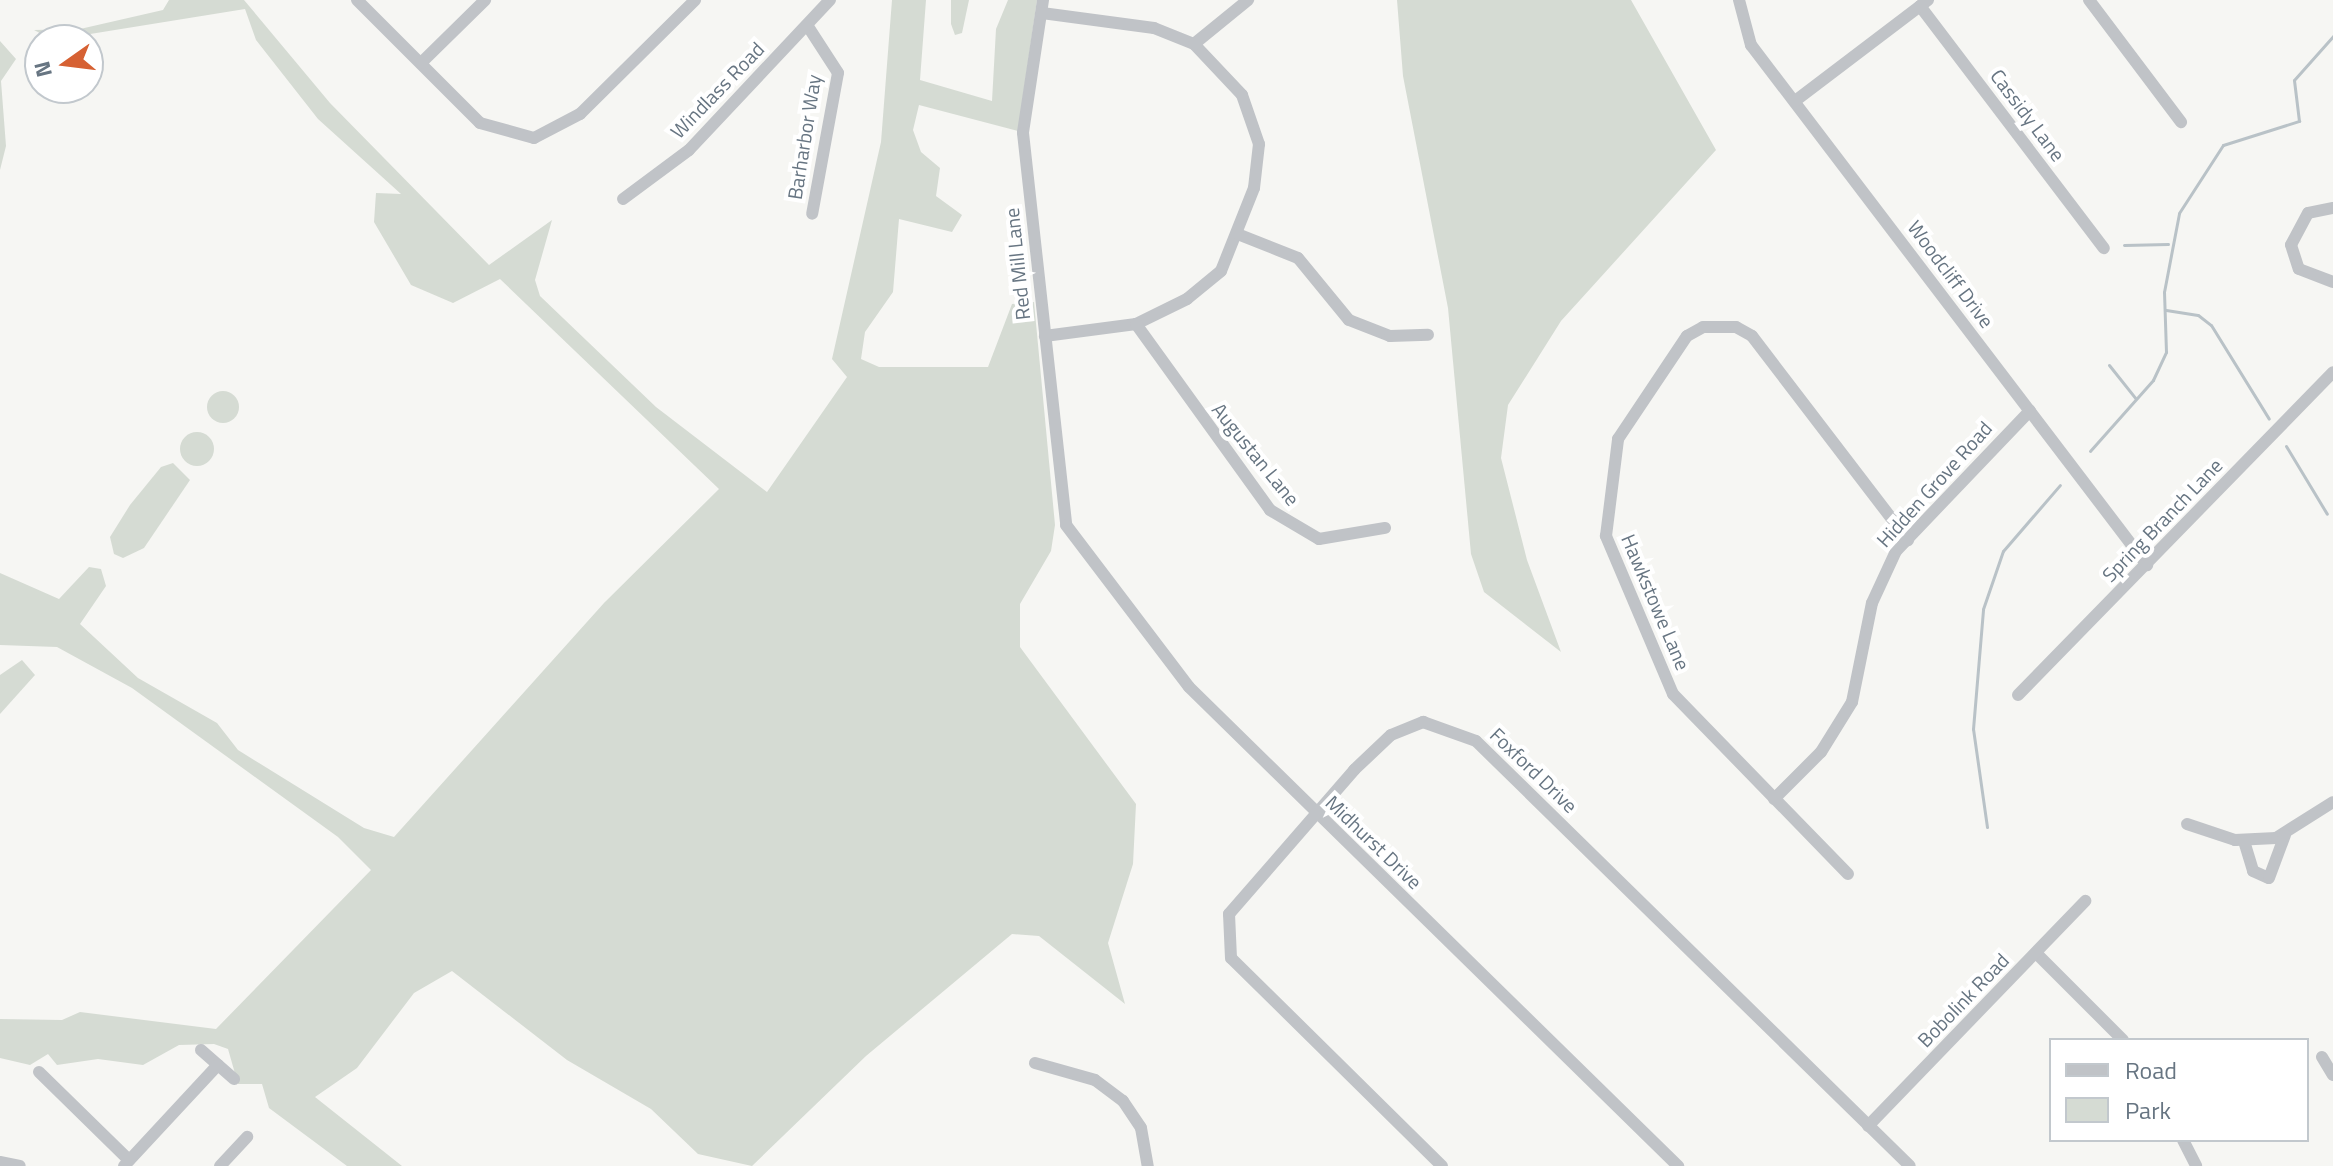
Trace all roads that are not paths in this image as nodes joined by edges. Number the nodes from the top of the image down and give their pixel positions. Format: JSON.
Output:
{"nodes":[{"id":1,"x":357,"y":0,"type":"edge"},
{"id":2,"x":485,"y":0,"type":"edge"},
{"id":3,"x":695,"y":0,"type":"edge"},
{"id":4,"x":830,"y":0,"type":"edge"},
{"id":5,"x":1248,"y":0,"type":"edge"},
{"id":6,"x":1739,"y":0,"type":"edge"},
{"id":7,"x":2089,"y":0,"type":"edge"},
{"id":8,"x":1924,"y":3,"type":"edge"},
{"id":9,"x":1043,"y":6,"type":"edge"},
{"id":10,"x":807,"y":25,"type":"junction"},
{"id":11,"x":1194,"y":44,"type":"junction"},
{"id":12,"x":421,"y":63,"type":"junction"},
{"id":13,"x":1795,"y":101,"type":"junction"},
{"id":14,"x":2181,"y":122,"type":"dead end"},
{"id":15,"x":623,"y":199,"type":"dead end"},
{"id":16,"x":2333,"y":208,"type":"edge"},
{"id":17,"x":812,"y":214,"type":"dead end"},
{"id":18,"x":1240,"y":235,"type":"junction"},
{"id":19,"x":2104,"y":248,"type":"dead end"},
{"id":20,"x":2333,"y":282,"type":"edge"},
{"id":21,"x":1136,"y":324,"type":"junction"},
{"id":22,"x":1428,"y":335,"type":"dead end"},
{"id":23,"x":1045,"y":336,"type":"junction"},
{"id":24,"x":2333,"y":372,"type":"edge"},
{"id":25,"x":2030,"y":411,"type":"junction"},
{"id":26,"x":1066,"y":525,"type":"joint"},
{"id":27,"x":1385,"y":528,"type":"dead end"},
{"id":28,"x":1908,"y":540,"type":"junction"},
{"id":29,"x":2147,"y":565,"type":"junction"},
{"id":30,"x":2018,"y":695,"type":"dead end"},
{"id":31,"x":1774,"y":799,"type":"junction"},
{"id":32,"x":2333,"y":802,"type":"edge"},
{"id":33,"x":1315,"y":813,"type":"junction"},
{"id":34,"x":2187,"y":824,"type":"dead end"},
{"id":35,"x":2285,"y":835,"type":"junction"},
{"id":36,"x":2244,"y":841,"type":"junction"},
{"id":37,"x":1848,"y":874,"type":"dead end"},
{"id":38,"x":2085,"y":901,"type":"dead end"},
{"id":39,"x":2036,"y":953,"type":"junction"},
{"id":40,"x":2121,"y":1038,"type":"edge"},
{"id":41,"x":201,"y":1050,"type":"dead end"},
{"id":42,"x":2322,"y":1057,"type":"dead end"},
{"id":43,"x":1035,"y":1063,"type":"dead end"},
{"id":44,"x":218,"y":1065,"type":"junction"},
{"id":45,"x":39,"y":1072,"type":"dead end"},
{"id":46,"x":2333,"y":1074,"type":"edge"},
{"id":47,"x":234,"y":1079,"type":"dead end"},
{"id":48,"x":1868,"y":1126,"type":"junction"},
{"id":49,"x":247,"y":1137,"type":"dead end"},
{"id":50,"x":2184,"y":1142,"type":"edge"},
{"id":51,"x":1663,"y":1161,"type":"edge"},
{"id":52,"x":0,"y":1162,"type":"edge"},
{"id":53,"x":127,"y":1163,"type":"edge"},
{"id":54,"x":20,"y":1166,"type":"edge"},
{"id":55,"x":220,"y":1166,"type":"edge"},
{"id":56,"x":1148,"y":1166,"type":"edge"},
{"id":57,"x":1442,"y":1166,"type":"edge"},
{"id":58,"x":1678,"y":1166,"type":"edge"},
{"id":59,"x":1910,"y":1166,"type":"edge"},
{"id":60,"x":2196,"y":1166,"type":"edge"}],
"edges":[{"from":1,"to":12,"type":"street"},
{"from":2,"to":12,"type":"street"},
{"from":3,"to":12,"type":"street"},
{"from":4,"to":10,"type":"street","name":"Windlass Road"},
{"from":5,"to":11,"type":"street"},
{"from":6,"to":13,"type":"street","name":"Woodcliff Drive"},
{"from":7,"to":14,"type":"street"},
{"from":8,"to":13,"type":"street"},
{"from":8,"to":19,"type":"street","name":"Cassidy Lane"},
{"from":9,"to":11,"type":"street"},
{"from":9,"to":23,"type":"street","name":"Red Mill Lane"},
{"from":10,"to":15,"type":"street","name":"Windlass Road"},
{"from":10,"to":17,"type":"street","name":"Barharbor Way"},
{"from":11,"to":18,"type":"street"},
{"from":13,"to":25,"type":"street","name":"Woodcliff Drive"},
{"from":16,"to":20,"type":"street"},
{"from":18,"to":21,"type":"street"},
{"from":18,"to":22,"type":"street"},
{"from":21,"to":23,"type":"street"},
{"from":21,"to":27,"type":"street","name":"Augustan Lane"},
{"from":23,"to":26,"type":"street","name":"Red Mill Lane"},
{"from":24,"to":29,"type":"street","name":"Spring Branch Lane"},
{"from":25,"to":28,"type":"street","name":"Hidden Grove Road"},
{"from":25,"to":29,"type":"street","name":"Woodcliff Drive"},
{"from":26,"to":33,"type":"street","name":"Midhurst Drive"},
{"from":28,"to":31,"type":"street","name":"Hidden Grove Road"},
{"from":28,"to":31,"type":"street","name":"Hawkstowe Lane"},
{"from":29,"to":30,"type":"street","name":"Spring Branch Lane"},
{"from":31,"to":37,"type":"street","name":"Hawkstowe Lane"},
{"from":32,"to":35,"type":"street"},
{"from":33,"to":48,"type":"street","name":"Foxford Drive"},
{"from":33,"to":51,"type":"street","name":"Midhurst Drive"},
{"from":33,"to":57,"type":"street","name":"Foxford Drive"},
{"from":34,"to":36,"type":"street"},
{"from":35,"to":36,"type":"street"},
{"from":35,"to":36,"type":"street"},
{"from":38,"to":39,"type":"street","name":"Bobolink Road"},
{"from":39,"to":40,"type":"street"},
{"from":39,"to":48,"type":"street","name":"Bobolink Road"},
{"from":41,"to":44,"type":"street"},
{"from":42,"to":46,"type":"street"},
{"from":43,"to":56,"type":"street"},
{"from":44,"to":47,"type":"street"},
{"from":44,"to":53,"type":"street"},
{"from":45,"to":53,"type":"street"},
{"from":48,"to":59,"type":"street","name":"Foxford Drive"},
{"from":49,"to":55,"type":"street"},
{"from":50,"to":60,"type":"street"},
{"from":51,"to":58,"type":"street","name":"Midhurst Drive"},
{"from":52,"to":54,"type":"street"}]}
